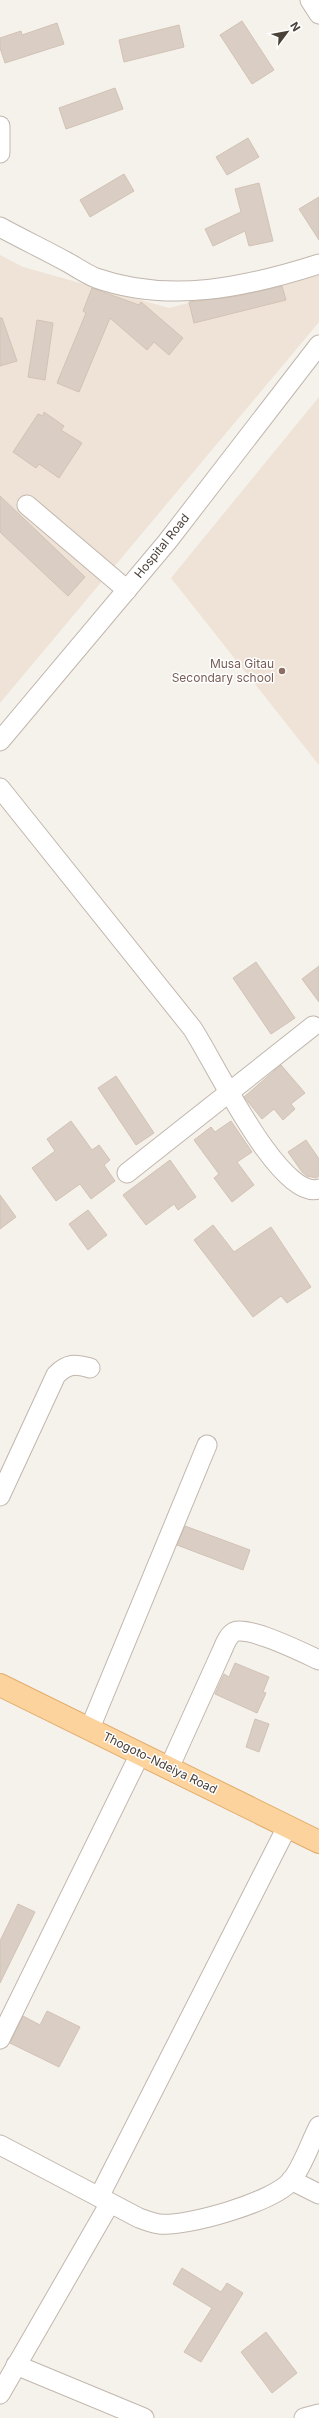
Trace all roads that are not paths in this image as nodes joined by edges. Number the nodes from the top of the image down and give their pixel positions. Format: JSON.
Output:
{"nodes":[{"id":1,"x":310,"y":0,"type":"edge"},
{"id":2,"x":319,"y":14,"type":"edge"},
{"id":3,"x":0,"y":126,"type":"edge"},
{"id":4,"x":0,"y":153,"type":"edge"},
{"id":5,"x":0,"y":227,"type":"edge"},
{"id":6,"x":319,"y":264,"type":"edge"},
{"id":7,"x":319,"y":346,"type":"edge"},
{"id":8,"x":27,"y":505,"type":"dead end"},
{"id":9,"x":127,"y":590,"type":"junction"},
{"id":10,"x":0,"y":741,"type":"edge"},
{"id":11,"x":0,"y":788,"type":"edge"},
{"id":12,"x":313,"y":1026,"type":"dead end"},
{"id":13,"x":229,"y":1092,"type":"junction"},
{"id":14,"x":127,"y":1174,"type":"dead end"},
{"id":15,"x":319,"y":1189,"type":"edge"},
{"id":16,"x":90,"y":1368,"type":"dead end"},
{"id":17,"x":207,"y":1445,"type":"dead end"},
{"id":18,"x":0,"y":1496,"type":"edge"},
{"id":19,"x":319,"y":1660,"type":"edge"},
{"id":20,"x":0,"y":1685,"type":"edge"},
{"id":21,"x":90,"y":1728,"type":"junction"},
{"id":22,"x":140,"y":1754,"type":"junction"},
{"id":23,"x":169,"y":1768,"type":"junction"},
{"id":24,"x":287,"y":1827,"type":"junction"},
{"id":25,"x":319,"y":1842,"type":"edge"},
{"id":26,"x":0,"y":2039,"type":"edge"},
{"id":27,"x":319,"y":2126,"type":"edge"},
{"id":28,"x":0,"y":2145,"type":"edge"},
{"id":29,"x":291,"y":2180,"type":"junction"},
{"id":30,"x":319,"y":2194,"type":"edge"},
{"id":31,"x":104,"y":2200,"type":"junction"},
{"id":32,"x":16,"y":2365,"type":"junction"},
{"id":33,"x":0,"y":2394,"type":"edge"},
{"id":34,"x":319,"y":2414,"type":"edge"},
{"id":35,"x":144,"y":2418,"type":"edge"},
{"id":36,"x":304,"y":2418,"type":"edge"}],
"edges":[{"from":1,"to":2,"type":"street"},
{"from":3,"to":4,"type":"street"},
{"from":5,"to":6,"type":"street"},
{"from":7,"to":9,"type":"street","name":"Hospital Road"},
{"from":8,"to":9,"type":"street"},
{"from":9,"to":10,"type":"street","name":"Hospital Road"},
{"from":11,"to":13,"type":"street"},
{"from":12,"to":13,"type":"street"},
{"from":13,"to":14,"type":"street"},
{"from":13,"to":15,"type":"street"},
{"from":16,"to":18,"type":"street"},
{"from":17,"to":21,"type":"street"},
{"from":19,"to":23,"type":"street"},
{"from":20,"to":21,"type":"main road","name":"Thogoto-Ndeiya Road"},
{"from":21,"to":22,"type":"main road","name":"Thogoto-Ndeiya Road"},
{"from":22,"to":23,"type":"main road","name":"Thogoto-Ndeiya Road"},
{"from":22,"to":26,"type":"street"},
{"from":23,"to":24,"type":"main road","name":"Thogoto-Ndeiya Road"},
{"from":24,"to":25,"type":"main road","name":"Thogoto-Ndeiya Road"},
{"from":24,"to":31,"type":"street"},
{"from":27,"to":29,"type":"street"},
{"from":28,"to":31,"type":"street"},
{"from":29,"to":30,"type":"street"},
{"from":29,"to":31,"type":"street"},
{"from":31,"to":32,"type":"street"},
{"from":32,"to":33,"type":"street"},
{"from":32,"to":35,"type":"street"},
{"from":34,"to":36,"type":"street"}]}
